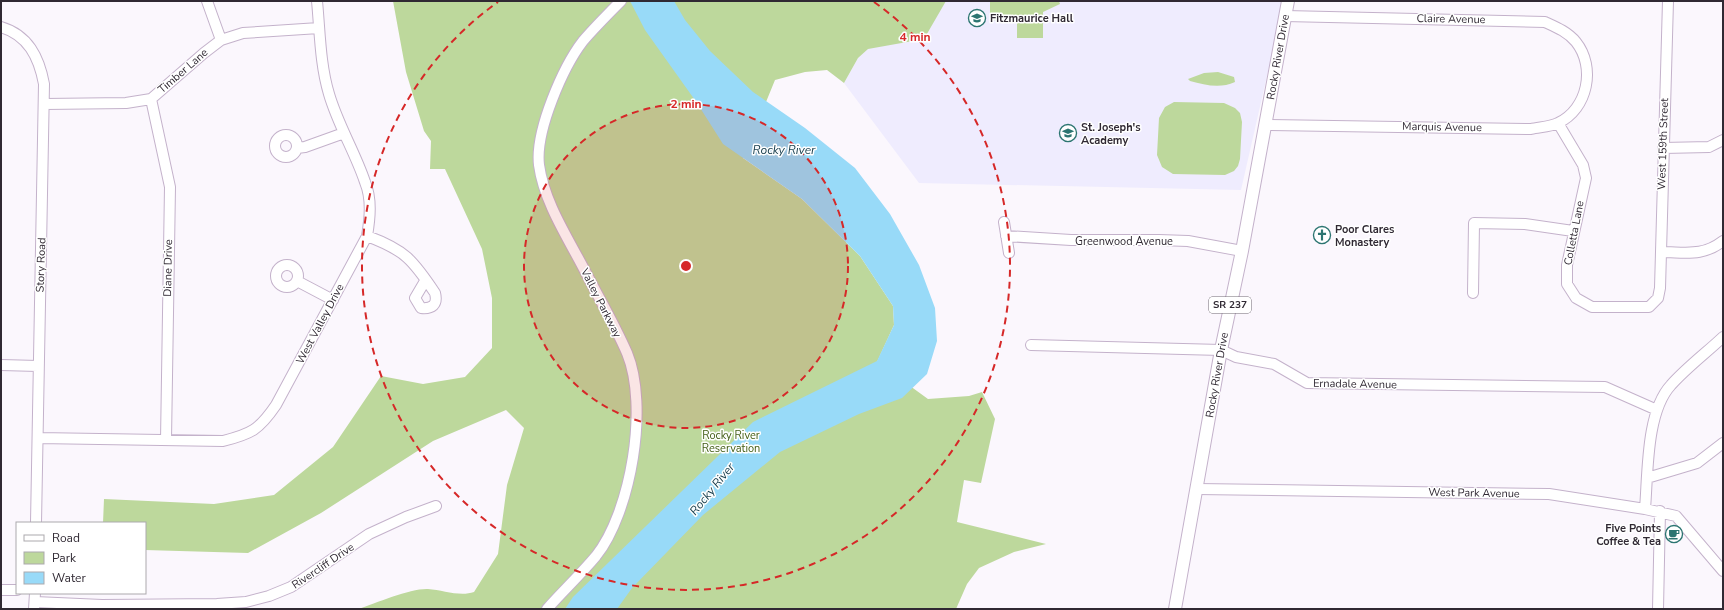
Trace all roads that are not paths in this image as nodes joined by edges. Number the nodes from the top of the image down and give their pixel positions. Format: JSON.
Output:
{"nodes":[{"id":1,"x":207,"y":1,"type":"edge"},
{"id":2,"x":317,"y":1,"type":"edge"},
{"id":3,"x":621,"y":1,"type":"edge"},
{"id":4,"x":1288,"y":1,"type":"edge"},
{"id":5,"x":1668,"y":1,"type":"edge"},
{"id":6,"x":1285,"y":16,"type":"junction"},
{"id":7,"x":1,"y":27,"type":"edge"},
{"id":8,"x":319,"y":28,"type":"junction"},
{"id":9,"x":221,"y":40,"type":"junction"},
{"id":10,"x":1587,"y":74,"type":"joint"},
{"id":11,"x":151,"y":98,"type":"junction"},
{"id":12,"x":45,"y":104,"type":"junction"},
{"id":13,"x":1558,"y":123,"type":"junction"},
{"id":14,"x":1265,"y":125,"type":"junction"},
{"id":15,"x":344,"y":132,"type":"junction"},
{"id":16,"x":1723,"y":140,"type":"edge"},
{"id":17,"x":297,"y":148,"type":"dead end"},
{"id":18,"x":1663,"y":148,"type":"junction"},
{"id":19,"x":1004,"y":222,"type":"dead end"},
{"id":20,"x":1573,"y":231,"type":"junction"},
{"id":21,"x":367,"y":236,"type":"junction"},
{"id":22,"x":1006,"y":236,"type":"junction"},
{"id":23,"x":1723,"y":241,"type":"edge"},
{"id":24,"x":1242,"y":251,"type":"junction"},
{"id":25,"x":1661,"y":252,"type":"junction"},
{"id":26,"x":1009,"y":253,"type":"dead end"},
{"id":27,"x":297,"y":281,"type":"dead end"},
{"id":28,"x":425,"y":281,"type":"dead end"},
{"id":29,"x":1660,"y":288,"type":"joint"},
{"id":30,"x":1473,"y":293,"type":"dead end"},
{"id":31,"x":333,"y":300,"type":"junction"},
{"id":32,"x":1723,"y":337,"type":"edge"},
{"id":33,"x":1031,"y":345,"type":"dead end"},
{"id":34,"x":1221,"y":350,"type":"junction"},
{"id":35,"x":1,"y":365,"type":"edge"},
{"id":36,"x":38,"y":366,"type":"junction"},
{"id":37,"x":1657,"y":410,"type":"junction"},
{"id":38,"x":38,"y":438,"type":"junction"},
{"id":39,"x":166,"y":440,"type":"junction"},
{"id":40,"x":1723,"y":443,"type":"edge"},
{"id":41,"x":1647,"y":478,"type":"junction"},
{"id":42,"x":1197,"y":489,"type":"junction"},
{"id":43,"x":436,"y":506,"type":"dead end"},
{"id":44,"x":1645,"y":509,"type":"junction"},
{"id":45,"x":1660,"y":511,"type":"junction"},
{"id":46,"x":36,"y":522,"type":"edge"},
{"id":47,"x":1723,"y":571,"type":"edge"},
{"id":48,"x":1,"y":590,"type":"edge"},
{"id":49,"x":16,"y":590,"type":"edge"},
{"id":50,"x":35,"y":601,"type":"edge"},
{"id":51,"x":547,"y":609,"type":"edge"},
{"id":52,"x":1175,"y":609,"type":"edge"},
{"id":53,"x":1658,"y":609,"type":"edge"}],
"edges":[{"from":1,"to":9,"type":"street"},
{"from":2,"to":8,"type":"street","name":"West Valley Drive"},
{"from":3,"to":51,"type":"street","name":"Valley Parkway"},
{"from":4,"to":6,"type":"main road","name":"Rocky River Drive","number":"SR 237"},
{"from":5,"to":18,"type":"street","name":"West 159th Street"},
{"from":6,"to":10,"type":"street","name":"Claire Avenue"},
{"from":6,"to":14,"type":"main road","name":"Rocky River Drive","number":"SR 237"},
{"from":7,"to":12,"type":"street","name":"Story Road"},
{"from":8,"to":9,"type":"street","name":"Timber Lane"},
{"from":8,"to":15,"type":"street","name":"West Valley Drive"},
{"from":9,"to":11,"type":"street","name":"Timber Lane"},
{"from":10,"to":13,"type":"street","name":"Marquis Avenue"},
{"from":11,"to":12,"type":"street","name":"Timber Lane"},
{"from":11,"to":39,"type":"street","name":"Diane Drive"},
{"from":12,"to":36,"type":"street","name":"Story Road"},
{"from":13,"to":14,"type":"street","name":"Marquis Avenue"},
{"from":13,"to":20,"type":"street","name":"Colletta Lane"},
{"from":14,"to":24,"type":"main road","name":"Rocky River Drive","number":"SR 237"},
{"from":15,"to":17,"type":"street"},
{"from":15,"to":21,"type":"street","name":"West Valley Drive"},
{"from":16,"to":18,"type":"street"},
{"from":18,"to":25,"type":"street","name":"West 159th Street"},
{"from":19,"to":22,"type":"street"},
{"from":20,"to":29,"type":"street","name":"Colletta Lane"},
{"from":20,"to":30,"type":"street"},
{"from":21,"to":28,"type":"street"},
{"from":21,"to":31,"type":"street","name":"West Valley Drive"},
{"from":22,"to":24,"type":"street","name":"Greenwood Avenue"},
{"from":22,"to":26,"type":"street"},
{"from":23,"to":25,"type":"street"},
{"from":24,"to":34,"type":"main road","name":"Rocky River Drive","number":"SR 237"},
{"from":25,"to":29,"type":"street","name":"West 159th Street"},
{"from":27,"to":31,"type":"street"},
{"from":31,"to":39,"type":"street","name":"West Valley Drive"},
{"from":32,"to":37,"type":"street"},
{"from":33,"to":34,"type":"street","name":"Ernadale Avenue"},
{"from":34,"to":37,"type":"street","name":"Ernadale Avenue"},
{"from":34,"to":42,"type":"main road","name":"Rocky River Drive","number":"SR 237"},
{"from":35,"to":36,"type":"street"},
{"from":36,"to":38,"type":"street","name":"Story Road"},
{"from":37,"to":41,"type":"street"},
{"from":38,"to":39,"type":"street","name":"West Valley Drive"},
{"from":38,"to":46,"type":"street","name":"Story Road"},
{"from":40,"to":41,"type":"street"},
{"from":41,"to":44,"type":"street"},
{"from":42,"to":44,"type":"street","name":"West Park Avenue"},
{"from":42,"to":52,"type":"main road","name":"Rocky River Drive","number":"SR 237"},
{"from":43,"to":50,"type":"street","name":"Rivercliff Drive"},
{"from":44,"to":45,"type":"street","name":"West Park Avenue"},
{"from":45,"to":47,"type":"street","name":"West Park Avenue"},
{"from":45,"to":53,"type":"street"},
{"from":48,"to":49,"type":"street"}]}
